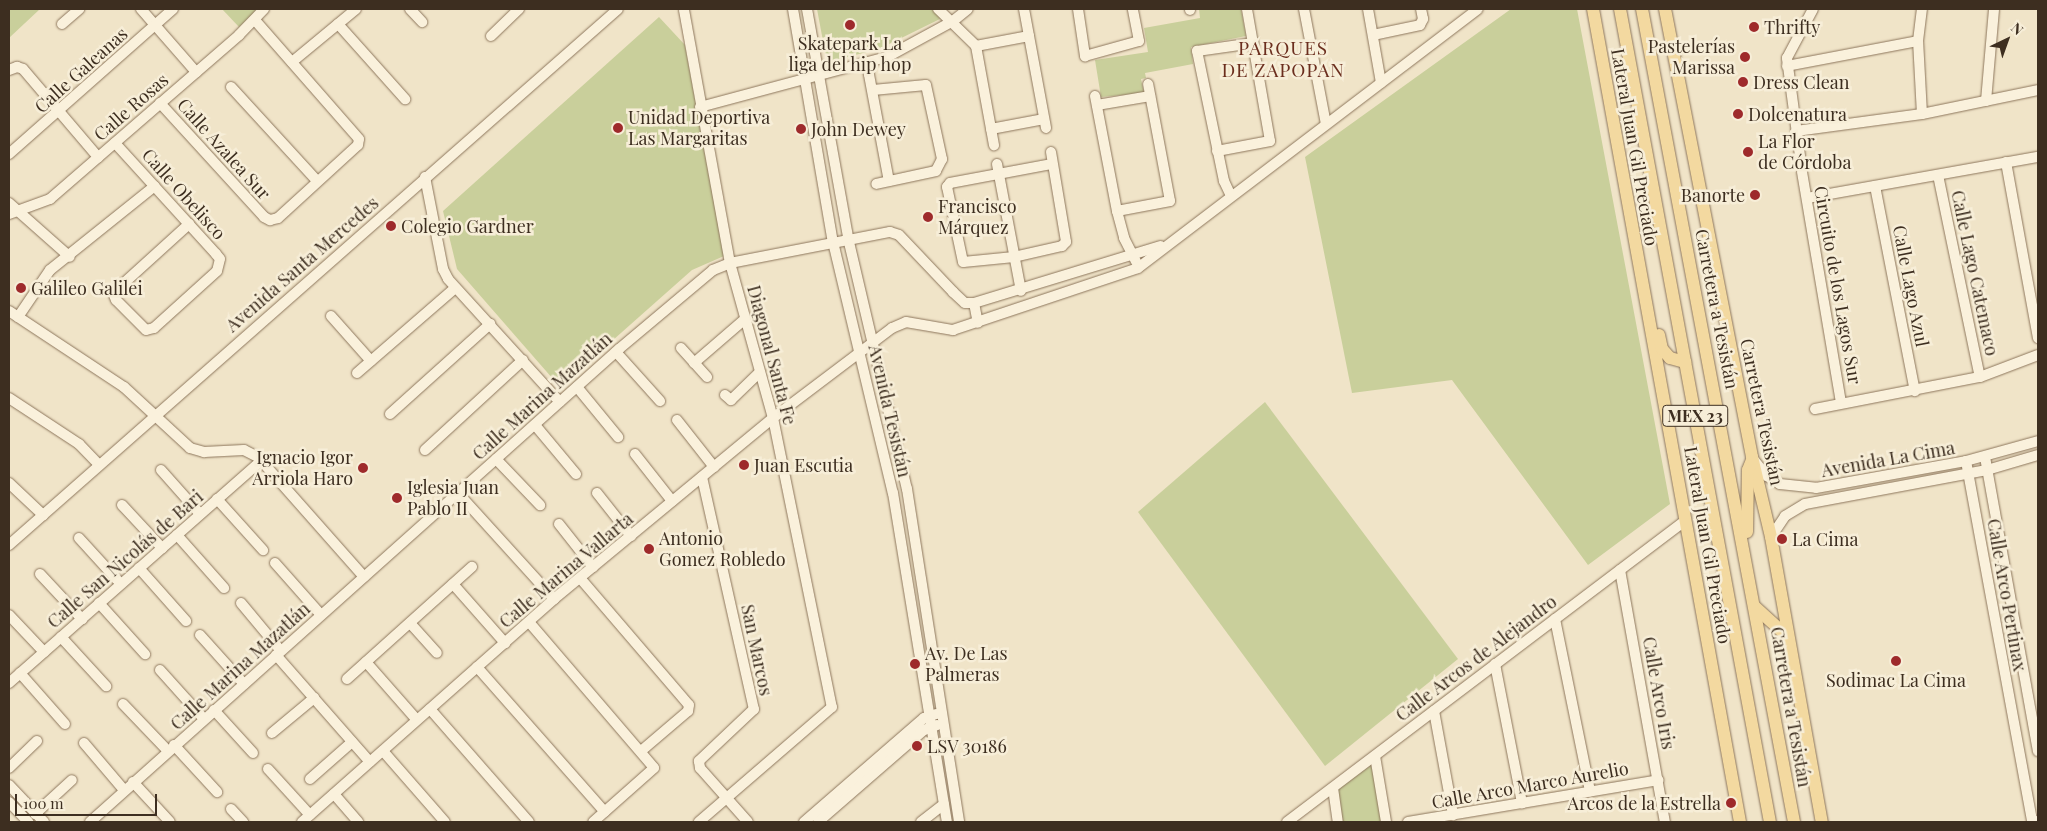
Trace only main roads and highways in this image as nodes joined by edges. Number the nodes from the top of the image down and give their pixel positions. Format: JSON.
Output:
{"nodes":[{"id":1,"x":1593,"y":9,"type":"edge"},
{"id":2,"x":1620,"y":9,"type":"edge"},
{"id":3,"x":1642,"y":9,"type":"edge"},
{"id":4,"x":1665,"y":9,"type":"edge"},
{"id":5,"x":1628,"y":205,"type":"junction"},
{"id":6,"x":1686,"y":362,"type":"junction"},
{"id":7,"x":1752,"y":457,"type":"junction"},
{"id":8,"x":1746,"y":554,"type":"junction"},
{"id":9,"x":1756,"y":607,"type":"junction"},
{"id":10,"x":1787,"y":636,"type":"junction"},
{"id":11,"x":1740,"y":822,"type":"edge"},
{"id":12,"x":1770,"y":822,"type":"edge"},
{"id":13,"x":1794,"y":822,"type":"edge"},
{"id":14,"x":1822,"y":822,"type":"edge"}],
"edges":[{"from":1,"to":5,"type":"main road","name":"Lateral Juan Gil Preciado"},
{"from":2,"to":6,"type":"main road","number":"MEX 23"},
{"from":3,"to":8,"type":"main road","name":"Carretera a Tesistán","number":"MEX 23"},
{"from":4,"to":7,"type":"main road","name":"Carretera Tesistán"},
{"from":5,"to":6,"type":"main road"},
{"from":5,"to":11,"type":"main road","name":"Lateral Juan Gil Preciado"},
{"from":6,"to":12,"type":"main road","number":"MEX 23"},
{"from":7,"to":8,"type":"main road"},
{"from":7,"to":10,"type":"main road","name":"Carretera Tesistán"},
{"from":8,"to":9,"type":"main road","name":"Carretera a Tesistán","number":"MEX 23"},
{"from":9,"to":10,"type":"main road"},
{"from":9,"to":13,"type":"main road","name":"Carretera a Tesistán","number":"MEX 23"},
{"from":10,"to":14,"type":"main road","name":"Carretera Tesistán"}]}
